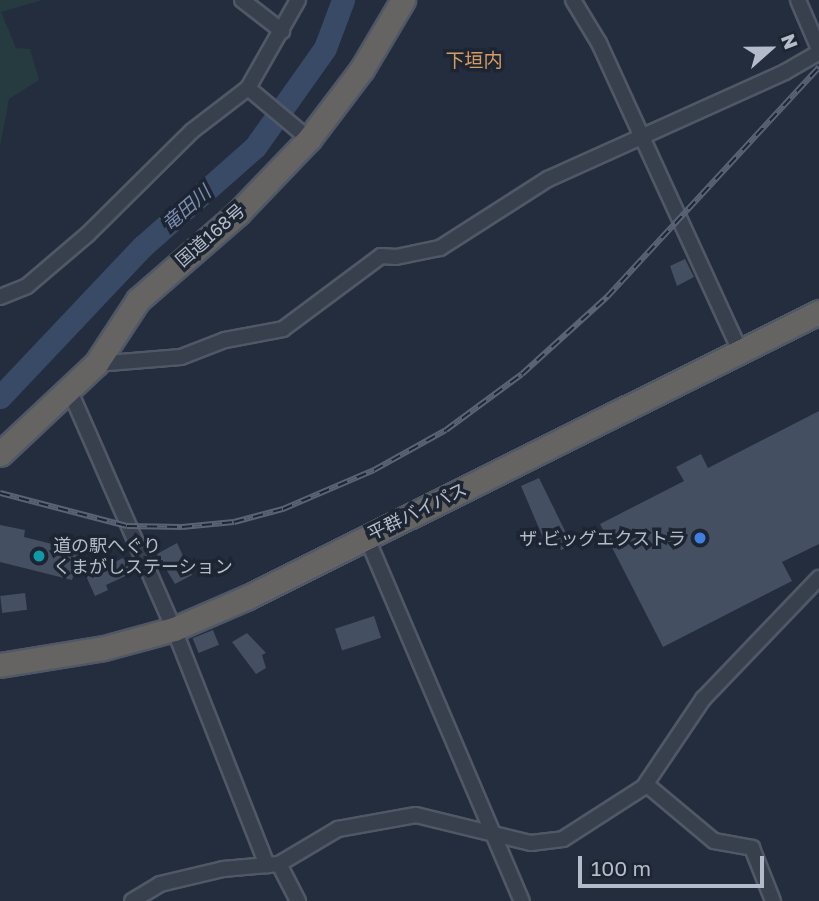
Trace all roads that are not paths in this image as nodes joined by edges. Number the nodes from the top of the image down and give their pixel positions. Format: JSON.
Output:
{"nodes":[{"id":1,"x":242,"y":0,"type":"edge"},
{"id":2,"x":298,"y":0,"type":"edge"},
{"id":3,"x":403,"y":0,"type":"edge"},
{"id":4,"x":573,"y":0,"type":"edge"},
{"id":5,"x":798,"y":0,"type":"edge"},
{"id":6,"x":282,"y":31,"type":"junction"},
{"id":7,"x":819,"y":51,"type":"edge"},
{"id":8,"x":248,"y":88,"type":"junction"},
{"id":9,"x":640,"y":135,"type":"junction"},
{"id":10,"x":309,"y":139,"type":"junction"},
{"id":11,"x":0,"y":297,"type":"edge"},
{"id":12,"x":819,"y":312,"type":"edge"},
{"id":13,"x":741,"y":353,"type":"junction"},
{"id":14,"x":96,"y":364,"type":"junction"},
{"id":15,"x":69,"y":389,"type":"junction"},
{"id":16,"x":0,"y":454,"type":"edge"},
{"id":17,"x":366,"y":536,"type":"junction"},
{"id":18,"x":819,"y":578,"type":"edge"},
{"id":19,"x":174,"y":629,"type":"junction"},
{"id":20,"x":0,"y":665,"type":"edge"},
{"id":21,"x":645,"y":785,"type":"junction"},
{"id":22,"x":490,"y":834,"type":"junction"},
{"id":23,"x":273,"y":864,"type":"junction"},
{"id":24,"x":132,"y":901,"type":"edge"},
{"id":25,"x":298,"y":901,"type":"edge"},
{"id":26,"x":522,"y":901,"type":"edge"},
{"id":27,"x":773,"y":901,"type":"edge"}],
"edges":[{"from":1,"to":6,"type":"street"},
{"from":2,"to":6,"type":"street"},
{"from":3,"to":10,"type":"highway","name":"国道168号"},
{"from":4,"to":9,"type":"street"},
{"from":5,"to":7,"type":"street"},
{"from":6,"to":8,"type":"street"},
{"from":7,"to":9,"type":"street"},
{"from":8,"to":10,"type":"street"},
{"from":8,"to":11,"type":"street"},
{"from":9,"to":13,"type":"street"},
{"from":9,"to":14,"type":"street"},
{"from":10,"to":14,"type":"highway","name":"国道168号"},
{"from":12,"to":13,"type":"highway","name":"平群バイパス"},
{"from":13,"to":17,"type":"highway","name":"平群バイパス"},
{"from":14,"to":15,"type":"highway","name":"国道168号"},
{"from":15,"to":16,"type":"highway","name":"国道168号"},
{"from":15,"to":19,"type":"street"},
{"from":17,"to":19,"type":"highway","name":"平群バイパス"},
{"from":17,"to":22,"type":"street"},
{"from":18,"to":21,"type":"street"},
{"from":19,"to":20,"type":"highway","name":"平群バイパス"},
{"from":19,"to":23,"type":"street"},
{"from":21,"to":22,"type":"street"},
{"from":21,"to":27,"type":"street"},
{"from":22,"to":23,"type":"street"},
{"from":22,"to":26,"type":"street"},
{"from":23,"to":24,"type":"street"},
{"from":23,"to":25,"type":"street"}]}
